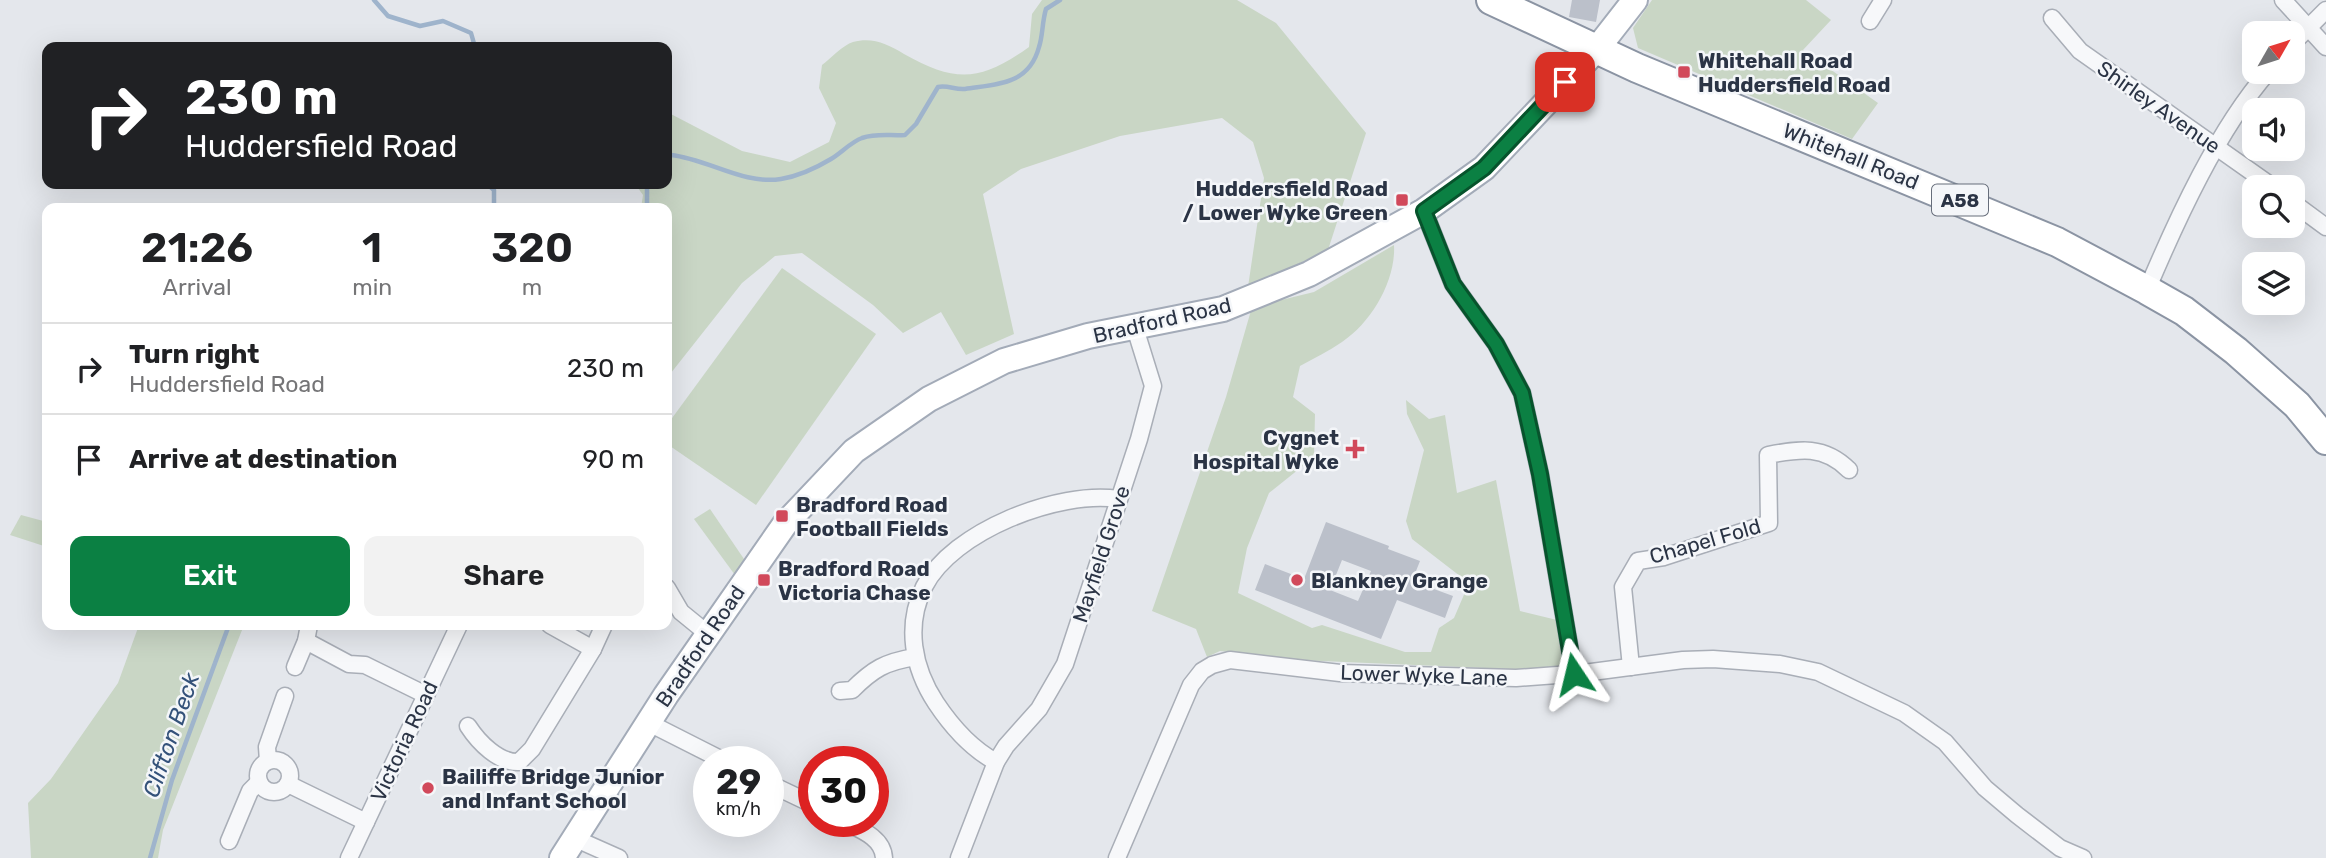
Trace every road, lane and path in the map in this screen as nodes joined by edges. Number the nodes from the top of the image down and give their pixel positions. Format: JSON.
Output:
{"nodes":[{"id":1,"x":1491,"y":0,"type":"edge"},
{"id":2,"x":1635,"y":0,"type":"edge"},
{"id":3,"x":1883,"y":0,"type":"edge"},
{"id":4,"x":2283,"y":0,"type":"edge"},
{"id":5,"x":2326,"y":10,"type":"edge"},
{"id":6,"x":2052,"y":18,"type":"dead end"},
{"id":7,"x":1870,"y":20,"type":"dead end"},
{"id":8,"x":2308,"y":26,"type":"junction"},
{"id":9,"x":2305,"y":29,"type":"edge"},
{"id":10,"x":2326,"y":47,"type":"edge"},
{"id":11,"x":1596,"y":50,"type":"junction"},
{"id":12,"x":2259,"y":84,"type":"edge"},
{"id":13,"x":2217,"y":148,"type":"junction"},
{"id":14,"x":2256,"y":175,"type":"edge"},
{"id":15,"x":1424,"y":211,"type":"junction"},
{"id":16,"x":2305,"y":212,"type":"edge"},
{"id":17,"x":2326,"y":227,"type":"edge"},
{"id":18,"x":2147,"y":290,"type":"junction"},
{"id":19,"x":1135,"y":328,"type":"junction"},
{"id":20,"x":2326,"y":440,"type":"edge"},
{"id":21,"x":1849,"y":470,"type":"dead end"},
{"id":22,"x":1118,"y":499,"type":"junction"},
{"id":23,"x":672,"y":597,"type":"edge"},
{"id":24,"x":457,"y":630,"type":"edge"},
{"id":25,"x":559,"y":630,"type":"edge"},
{"id":26,"x":602,"y":630,"type":"edge"},
{"id":27,"x":308,"y":633,"type":"edge"},
{"id":28,"x":708,"y":634,"type":"junction"},
{"id":29,"x":593,"y":649,"type":"junction"},
{"id":30,"x":915,"y":657,"type":"junction"},
{"id":31,"x":295,"y":667,"type":"dead end"},
{"id":32,"x":1631,"y":667,"type":"junction"},
{"id":33,"x":1574,"y":674,"type":"junction"},
{"id":34,"x":840,"y":691,"type":"dead end"},
{"id":35,"x":426,"y":695,"type":"junction"},
{"id":36,"x":285,"y":696,"type":"dead end"},
{"id":37,"x":649,"y":723,"type":"junction"},
{"id":38,"x":468,"y":726,"type":"dead end"},
{"id":39,"x":694,"y":746,"type":"edge"},
{"id":40,"x":268,"y":761,"type":"junction"},
{"id":41,"x":996,"y":762,"type":"junction"},
{"id":42,"x":259,"y":782,"type":"junction"},
{"id":43,"x":288,"y":784,"type":"junction"},
{"id":44,"x":366,"y":822,"type":"junction"},
{"id":45,"x":873,"y":837,"type":"edge"},
{"id":46,"x":568,"y":848,"type":"edge"},
{"id":47,"x":227,"y":850,"type":"edge"},
{"id":48,"x":349,"y":858,"type":"edge"},
{"id":49,"x":619,"y":858,"type":"edge"},
{"id":50,"x":884,"y":858,"type":"edge"},
{"id":51,"x":959,"y":858,"type":"edge"},
{"id":52,"x":1117,"y":858,"type":"edge"},
{"id":53,"x":2083,"y":858,"type":"edge"}],
"edges":[{"from":1,"to":11,"type":"highway","name":"Whitehall Road","number":"A58"},
{"from":2,"to":11,"type":"main road","name":"Bradford Road"},
{"from":3,"to":7,"type":"street"},
{"from":4,"to":8,"type":"street"},
{"from":5,"to":8,"type":"street"},
{"from":6,"to":13,"type":"street","name":"Shirley Avenue"},
{"from":8,"to":9,"type":"street"},
{"from":8,"to":10,"type":"street"},
{"from":11,"to":15,"type":"main road","name":"Bradford Road"},
{"from":11,"to":18,"type":"highway","name":"Whitehall Road","number":"A58"},
{"from":12,"to":13,"type":"street"},
{"from":13,"to":14,"type":"street","name":"Shirley Avenue"},
{"from":13,"to":18,"type":"street"},
{"from":15,"to":19,"type":"main road","name":"Bradford Road"},
{"from":15,"to":33,"type":"street"},
{"from":16,"to":17,"type":"street"},
{"from":18,"to":20,"type":"highway","name":"Whitehall Road","number":"A58"},
{"from":19,"to":22,"type":"street","name":"Mayfield Grove"},
{"from":19,"to":28,"type":"main road","name":"Bradford Road"},
{"from":21,"to":32,"type":"street","name":"Chapel Fold"},
{"from":22,"to":30,"type":"street"},
{"from":22,"to":41,"type":"street","name":"Mayfield Grove"},
{"from":23,"to":28,"type":"street"},
{"from":24,"to":35,"type":"street","name":"Victoria Road"},
{"from":25,"to":29,"type":"street"},
{"from":26,"to":29,"type":"street"},
{"from":27,"to":31,"type":"street"},
{"from":27,"to":35,"type":"street"},
{"from":28,"to":37,"type":"main road","name":"Bradford Road"},
{"from":29,"to":38,"type":"street"},
{"from":30,"to":34,"type":"street"},
{"from":30,"to":41,"type":"street"},
{"from":32,"to":33,"type":"street","name":"Lower Wyke Lane"},
{"from":32,"to":53,"type":"street","name":"Lower Wyke Lane"},
{"from":33,"to":52,"type":"street","name":"Lower Wyke Lane"},
{"from":35,"to":44,"type":"street","name":"Victoria Road"},
{"from":36,"to":40,"type":"street"},
{"from":37,"to":39,"type":"street"},
{"from":37,"to":46,"type":"main road","name":"Bradford Road"},
{"from":40,"to":42,"type":"street"},
{"from":40,"to":43,"type":"street"},
{"from":41,"to":51,"type":"street","name":"Mayfield Grove"},
{"from":42,"to":43,"type":"street"},
{"from":42,"to":47,"type":"street"},
{"from":43,"to":44,"type":"street"},
{"from":44,"to":48,"type":"street","name":"Victoria Road"},
{"from":45,"to":50,"type":"street"},
{"from":46,"to":49,"type":"street"}]}
